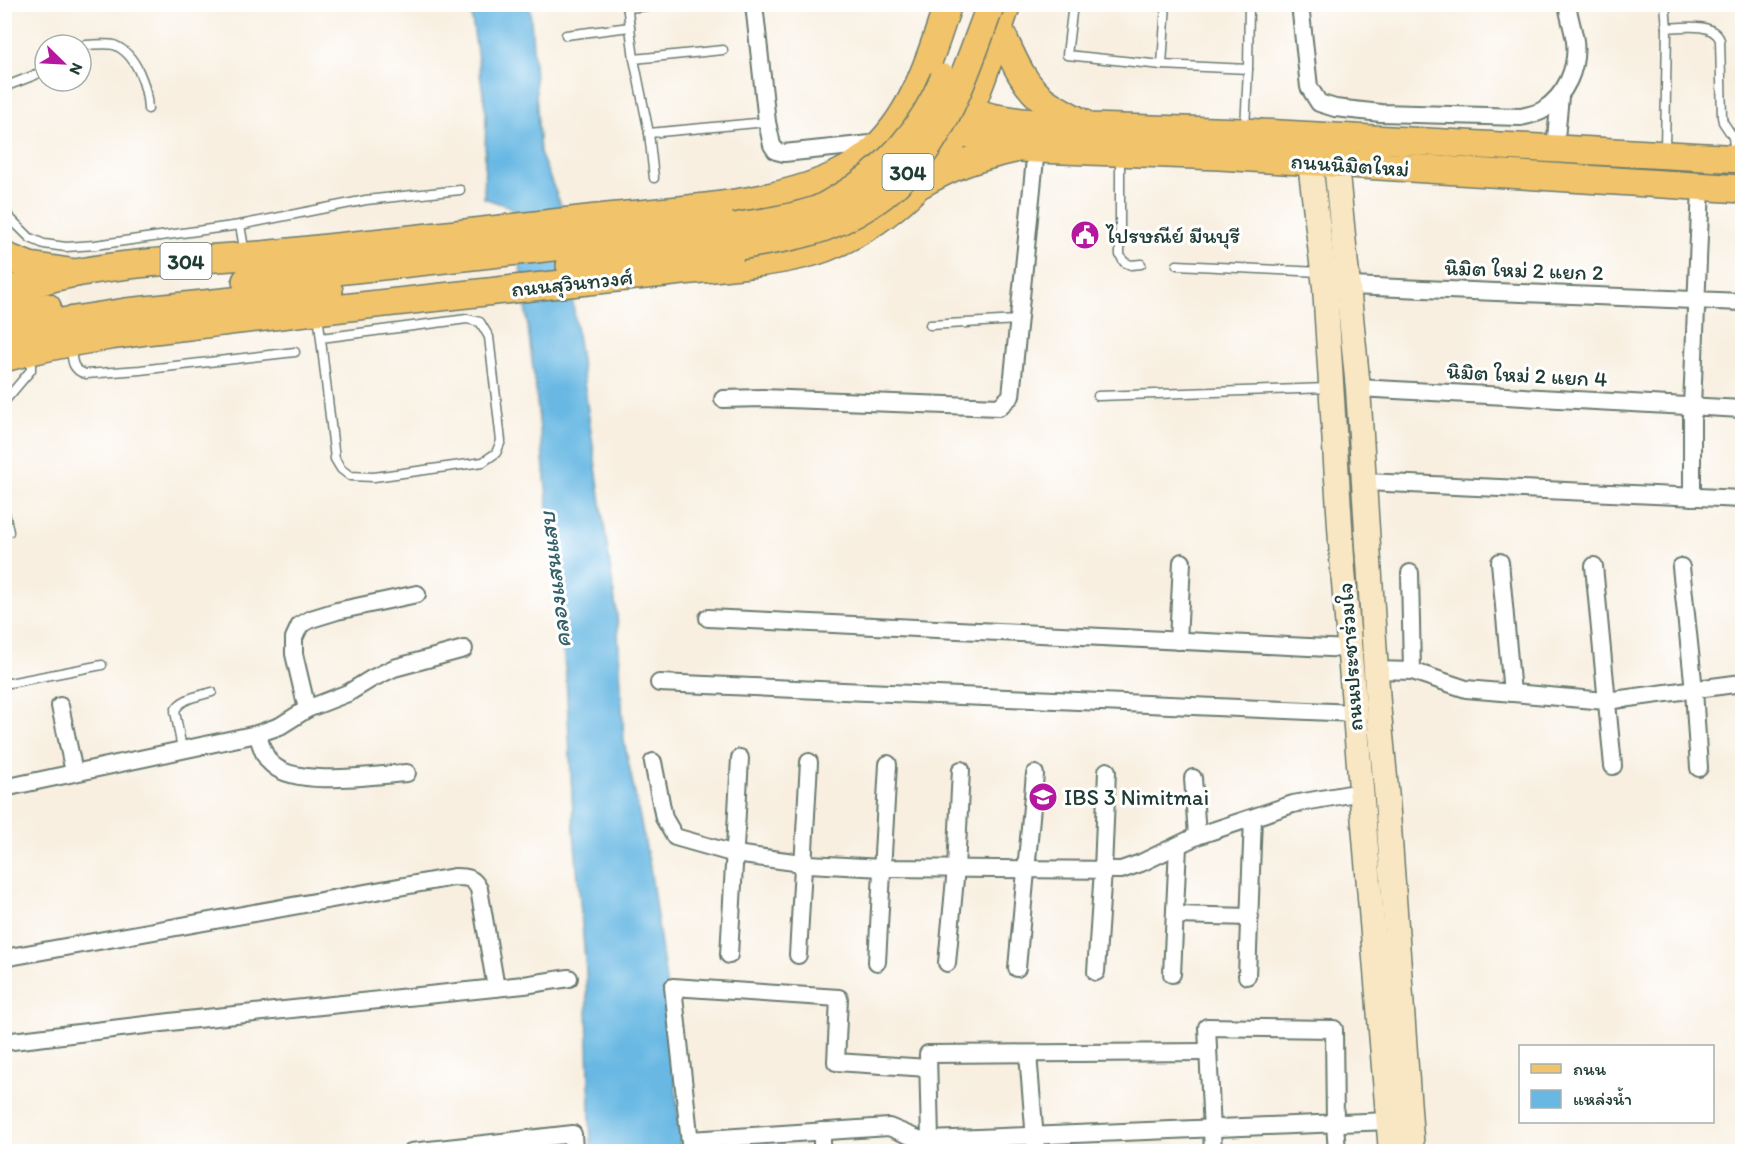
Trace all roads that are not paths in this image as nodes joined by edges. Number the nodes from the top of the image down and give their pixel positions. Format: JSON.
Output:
{"nodes":[{"id":1,"x":670,"y":4,"type":"edge"},
{"id":2,"x":754,"y":4,"type":"edge"},
{"id":3,"x":948,"y":4,"type":"edge"},
{"id":4,"x":970,"y":4,"type":"edge"},
{"id":5,"x":1073,"y":4,"type":"edge"},
{"id":6,"x":1166,"y":4,"type":"edge"},
{"id":7,"x":1249,"y":4,"type":"edge"},
{"id":8,"x":1300,"y":4,"type":"edge"},
{"id":9,"x":1567,"y":4,"type":"edge"},
{"id":10,"x":1665,"y":4,"type":"edge"},
{"id":11,"x":627,"y":6,"type":"edge"},
{"id":12,"x":999,"y":12,"type":"edge"},
{"id":13,"x":630,"y":27,"type":"junction"},
{"id":14,"x":1667,"y":27,"type":"junction"},
{"id":15,"x":566,"y":35,"type":"dead end"},
{"id":16,"x":93,"y":45,"type":"edge"},
{"id":17,"x":723,"y":50,"type":"dead end"},
{"id":18,"x":634,"y":58,"type":"junction"},
{"id":19,"x":1162,"y":65,"type":"junction"},
{"id":20,"x":1248,"y":69,"type":"junction"},
{"id":21,"x":33,"y":76,"type":"edge"},
{"id":22,"x":4,"y":87,"type":"edge"},
{"id":23,"x":914,"y":96,"type":"junction"},
{"id":24,"x":1560,"y":96,"type":"junction"},
{"id":25,"x":148,"y":109,"type":"dead end"},
{"id":26,"x":1464,"y":116,"type":"junction"},
{"id":27,"x":964,"y":120,"type":"junction"},
{"id":28,"x":767,"y":122,"type":"junction"},
{"id":29,"x":1091,"y":127,"type":"junction"},
{"id":30,"x":649,"y":132,"type":"junction"},
{"id":31,"x":1244,"y":132,"type":"junction"},
{"id":32,"x":881,"y":142,"type":"junction"},
{"id":33,"x":1461,"y":144,"type":"junction"},
{"id":34,"x":1556,"y":148,"type":"junction"},
{"id":35,"x":1029,"y":149,"type":"junction"},
{"id":36,"x":1120,"y":151,"type":"junction"},
{"id":37,"x":1665,"y":154,"type":"junction"},
{"id":38,"x":1739,"y":159,"type":"edge"},
{"id":39,"x":1323,"y":163,"type":"junction"},
{"id":40,"x":654,"y":178,"type":"dead end"},
{"id":41,"x":1701,"y":187,"type":"junction"},
{"id":42,"x":914,"y":188,"type":"junction"},
{"id":43,"x":1743,"y":189,"type":"edge"},
{"id":44,"x":460,"y":190,"type":"dead end"},
{"id":45,"x":4,"y":212,"type":"edge"},
{"id":46,"x":240,"y":225,"type":"junction"},
{"id":47,"x":4,"y":256,"type":"edge"},
{"id":48,"x":245,"y":256,"type":"junction"},
{"id":49,"x":1141,"y":264,"type":"dead end"},
{"id":50,"x":1178,"y":265,"type":"dead end"},
{"id":51,"x":76,"y":273,"type":"junction"},
{"id":52,"x":1324,"y":280,"type":"junction"},
{"id":53,"x":1350,"y":286,"type":"junction"},
{"id":54,"x":4,"y":291,"type":"edge"},
{"id":55,"x":1697,"y":299,"type":"junction"},
{"id":56,"x":1743,"y":302,"type":"edge"},
{"id":57,"x":318,"y":311,"type":"junction"},
{"id":58,"x":4,"y":317,"type":"edge"},
{"id":59,"x":1018,"y":321,"type":"junction"},
{"id":60,"x":930,"y":325,"type":"dead end"},
{"id":61,"x":4,"y":338,"type":"edge"},
{"id":62,"x":321,"y":338,"type":"junction"},
{"id":63,"x":71,"y":343,"type":"junction"},
{"id":64,"x":31,"y":350,"type":"junction"},
{"id":65,"x":295,"y":352,"type":"dead end"},
{"id":66,"x":4,"y":358,"type":"edge"},
{"id":67,"x":1332,"y":388,"type":"junction"},
{"id":68,"x":1359,"y":388,"type":"junction"},
{"id":69,"x":1098,"y":396,"type":"dead end"},
{"id":70,"x":723,"y":399,"type":"dead end"},
{"id":71,"x":4,"y":402,"type":"edge"},
{"id":72,"x":1692,"y":406,"type":"junction"},
{"id":73,"x":1743,"y":409,"type":"edge"},
{"id":74,"x":1365,"y":482,"type":"junction"},
{"id":75,"x":1692,"y":497,"type":"junction"},
{"id":76,"x":1743,"y":499,"type":"edge"},
{"id":77,"x":4,"y":508,"type":"edge"},
{"id":78,"x":9,"y":532,"type":"dead end"},
{"id":79,"x":1182,"y":562,"type":"dead end"},
{"id":80,"x":1500,"y":562,"type":"dead end"},
{"id":81,"x":1594,"y":566,"type":"dead end"},
{"id":82,"x":1681,"y":567,"type":"dead end"},
{"id":83,"x":1410,"y":573,"type":"dead end"},
{"id":84,"x":417,"y":594,"type":"dead end"},
{"id":85,"x":708,"y":618,"type":"dead end"},
{"id":86,"x":1178,"y":641,"type":"junction"},
{"id":87,"x":464,"y":649,"type":"dead end"},
{"id":88,"x":1349,"y":649,"type":"junction"},
{"id":89,"x":102,"y":665,"type":"dead end"},
{"id":90,"x":1376,"y":670,"type":"junction"},
{"id":91,"x":1412,"y":671,"type":"junction"},
{"id":92,"x":659,"y":683,"type":"dead end"},
{"id":93,"x":1743,"y":683,"type":"edge"},
{"id":94,"x":4,"y":684,"type":"edge"},
{"id":95,"x":1694,"y":690,"type":"junction"},
{"id":96,"x":212,"y":692,"type":"dead end"},
{"id":97,"x":1512,"y":693,"type":"junction"},
{"id":98,"x":1606,"y":701,"type":"junction"},
{"id":99,"x":60,"y":706,"type":"dead end"},
{"id":100,"x":307,"y":709,"type":"junction"},
{"id":101,"x":1355,"y":713,"type":"junction"},
{"id":102,"x":257,"y":734,"type":"junction"},
{"id":103,"x":182,"y":749,"type":"junction"},
{"id":104,"x":740,"y":758,"type":"dead end"},
{"id":105,"x":653,"y":762,"type":"dead end"},
{"id":106,"x":809,"y":762,"type":"dead end"},
{"id":107,"x":888,"y":764,"type":"dead end"},
{"id":108,"x":1613,"y":766,"type":"dead end"},
{"id":109,"x":1699,"y":768,"type":"dead end"},
{"id":110,"x":961,"y":770,"type":"dead end"},
{"id":111,"x":1107,"y":771,"type":"dead end"},
{"id":112,"x":74,"y":772,"type":"junction"},
{"id":113,"x":407,"y":773,"type":"dead end"},
{"id":114,"x":1035,"y":774,"type":"dead end"},
{"id":115,"x":1193,"y":777,"type":"dead end"},
{"id":116,"x":4,"y":788,"type":"edge"},
{"id":117,"x":1360,"y":792,"type":"junction"},
{"id":118,"x":1254,"y":818,"type":"junction"},
{"id":119,"x":1197,"y":836,"type":"junction"},
{"id":120,"x":1178,"y":846,"type":"junction"},
{"id":121,"x":735,"y":854,"type":"junction"},
{"id":122,"x":803,"y":863,"type":"junction"},
{"id":123,"x":882,"y":868,"type":"junction"},
{"id":124,"x":956,"y":868,"type":"junction"},
{"id":125,"x":1026,"y":869,"type":"junction"},
{"id":126,"x":1103,"y":870,"type":"junction"},
{"id":127,"x":1176,"y":915,"type":"junction"},
{"id":128,"x":1250,"y":917,"type":"junction"},
{"id":129,"x":729,"y":955,"type":"dead end"},
{"id":130,"x":798,"y":955,"type":"dead end"},
{"id":131,"x":4,"y":958,"type":"edge"},
{"id":132,"x":877,"y":962,"type":"dead end"},
{"id":133,"x":947,"y":963,"type":"dead end"},
{"id":134,"x":1017,"y":968,"type":"dead end"},
{"id":135,"x":1096,"y":972,"type":"dead end"},
{"id":136,"x":1172,"y":974,"type":"dead end"},
{"id":137,"x":1247,"y":976,"type":"dead end"},
{"id":138,"x":569,"y":978,"type":"dead end"},
{"id":139,"x":496,"y":988,"type":"junction"},
{"id":140,"x":4,"y":1042,"type":"edge"},
{"id":141,"x":1207,"y":1052,"type":"junction"},
{"id":142,"x":1028,"y":1054,"type":"junction"},
{"id":143,"x":928,"y":1068,"type":"junction"},
{"id":144,"x":1389,"y":1121,"type":"junction"},
{"id":145,"x":1335,"y":1124,"type":"junction"},
{"id":146,"x":1213,"y":1129,"type":"junction"},
{"id":147,"x":822,"y":1131,"type":"junction"},
{"id":148,"x":930,"y":1140,"type":"junction"},
{"id":149,"x":1036,"y":1144,"type":"edge"},
{"id":150,"x":690,"y":1146,"type":"edge"},
{"id":151,"x":411,"y":1152,"type":"edge"},
{"id":152,"x":574,"y":1152,"type":"edge"},
{"id":153,"x":822,"y":1152,"type":"edge"},
{"id":154,"x":1213,"y":1152,"type":"edge"},
{"id":155,"x":1337,"y":1152,"type":"edge"},
{"id":156,"x":1391,"y":1152,"type":"edge"},
{"id":157,"x":1412,"y":1152,"type":"edge"}],
"edges":[{"from":1,"to":11,"type":"lane"},
{"from":2,"to":28,"type":"street"},
{"from":3,"to":23,"type":"main road","number":"304"},
{"from":4,"to":58,"type":"main road","name":"ถนนสุวินทวงศ์","number":"304","bridge":true},
{"from":5,"to":19,"type":"lane"},
{"from":6,"to":19,"type":"lane"},
{"from":7,"to":20,"type":"lane"},
{"from":8,"to":26,"type":"street"},
{"from":9,"to":24,"type":"street"},
{"from":10,"to":14,"type":"lane"},
{"from":11,"to":13,"type":"lane"},
{"from":12,"to":27,"type":"main road","name":"ถนนสุวินทวงศ์","number":"304"},
{"from":12,"to":29,"type":"main road"},
{"from":12,"to":61,"type":"main road","name":"ถนนสุวินทวงศ์","number":"304","bridge":true},
{"from":13,"to":15,"type":"lane"},
{"from":13,"to":18,"type":"lane"},
{"from":14,"to":37,"type":"lane"},
{"from":14,"to":38,"type":"lane"},
{"from":16,"to":25,"type":"lane"},
{"from":17,"to":18,"type":"lane"},
{"from":18,"to":30,"type":"lane"},
{"from":19,"to":20,"type":"lane"},
{"from":20,"to":31,"type":"lane"},
{"from":21,"to":22,"type":"lane"},
{"from":23,"to":27,"type":"main road"},
{"from":23,"to":32,"type":"main road","number":"304"},
{"from":24,"to":26,"type":"street"},
{"from":24,"to":34,"type":"street"},
{"from":26,"to":33,"type":"street"},
{"from":27,"to":29,"type":"main road","name":"ถนนนิมิตใหม่"},
{"from":27,"to":35,"type":"main road","name":"ถนนนิมิตใหม่"},
{"from":27,"to":42,"type":"main road","name":"ถนนสุวินทวงศ์","number":"304"},
{"from":28,"to":30,"type":"lane"},
{"from":28,"to":32,"type":"street"},
{"from":29,"to":31,"type":"main road","name":"ถนนนิมิตใหม่"},
{"from":30,"to":40,"type":"lane"},
{"from":31,"to":33,"type":"main road","name":"ถนนนิมิตใหม่"},
{"from":32,"to":48,"type":"main road","number":"304"},
{"from":33,"to":34,"type":"main road","name":"ถนนนิมิตใหม่"},
{"from":34,"to":37,"type":"main road","name":"ถนนนิมิตใหม่"},
{"from":35,"to":36,"type":"main road","name":"ถนนนิมิตใหม่"},
{"from":35,"to":42,"type":"main road"},
{"from":35,"to":59,"type":"street"},
{"from":36,"to":39,"type":"main road","name":"ถนนนิมิตใหม่"},
{"from":36,"to":49,"type":"lane"},
{"from":37,"to":38,"type":"main road","name":"ถนนนิมิตใหม่"},
{"from":39,"to":41,"type":"main road","name":"ถนนนิมิตใหม่"},
{"from":39,"to":52,"type":"main road","name":"ถนนประชาร่วมใจ"},
{"from":39,"to":53,"type":"main road","name":"ถนนประชาร่วมใจ"},
{"from":41,"to":43,"type":"main road","name":"ถนนนิมิตใหม่"},
{"from":41,"to":55,"type":"street"},
{"from":42,"to":57,"type":"main road","name":"ถนนสุวินทวงศ์","number":"304"},
{"from":44,"to":46,"type":"lane"},
{"from":45,"to":46,"type":"lane"},
{"from":46,"to":48,"type":"lane"},
{"from":47,"to":51,"type":"main road"},
{"from":48,"to":51,"type":"main road","number":"304"},
{"from":50,"to":52,"type":"lane"},
{"from":51,"to":54,"type":"main road","number":"304"},
{"from":52,"to":53,"type":"main road"},
{"from":52,"to":67,"type":"main road","name":"ถนนประชาร่วมใจ"},
{"from":53,"to":55,"type":"street","name":"นิมิต ใหม่ 2 แยก 2"},
{"from":53,"to":68,"type":"main road","name":"ถนนประชาร่วมใจ"},
{"from":55,"to":56,"type":"street","name":"นิมิต ใหม่ 2 แยก 2"},
{"from":55,"to":72,"type":"street"},
{"from":57,"to":62,"type":"lane"},
{"from":57,"to":63,"type":"main road","name":"ถนนสุวินทวงศ์","number":"304"},
{"from":59,"to":60,"type":"lane"},
{"from":59,"to":70,"type":"street"},
{"from":62,"to":62,"type":"lane"},
{"from":63,"to":64,"type":"main road","name":"ถนนสุวินทวงศ์","number":"304"},
{"from":63,"to":65,"type":"lane"},
{"from":64,"to":66,"type":"main road","name":"ถนนสุวินทวงศ์","number":"304"},
{"from":64,"to":71,"type":"lane"},
{"from":67,"to":69,"type":"lane"},
{"from":67,"to":88,"type":"main road","name":"ถนนประชาร่วมใจ"},
{"from":68,"to":72,"type":"street","name":"นิมิต ใหม่ 2 แยก 4"},
{"from":68,"to":74,"type":"main road","name":"ถนนประชาร่วมใจ"},
{"from":72,"to":73,"type":"street","name":"นิมิต ใหม่ 2 แยก 4"},
{"from":72,"to":75,"type":"street"},
{"from":74,"to":75,"type":"street"},
{"from":74,"to":90,"type":"main road","name":"ถนนประชาร่วมใจ"},
{"from":75,"to":76,"type":"street"},
{"from":77,"to":78,"type":"lane"},
{"from":79,"to":86,"type":"street"},
{"from":80,"to":97,"type":"street"},
{"from":81,"to":98,"type":"street"},
{"from":82,"to":95,"type":"street"},
{"from":83,"to":91,"type":"street"},
{"from":84,"to":100,"type":"street"},
{"from":85,"to":86,"type":"street"},
{"from":86,"to":88,"type":"street"},
{"from":87,"to":100,"type":"street"},
{"from":88,"to":101,"type":"main road","name":"ถนนประชาร่วมใจ"},
{"from":89,"to":94,"type":"lane"},
{"from":90,"to":91,"type":"street"},
{"from":90,"to":157,"type":"main road","name":"ถนนประชาร่วมใจ"},
{"from":91,"to":97,"type":"street"},
{"from":92,"to":101,"type":"street"},
{"from":93,"to":95,"type":"street"},
{"from":95,"to":98,"type":"street"},
{"from":95,"to":109,"type":"street"},
{"from":96,"to":103,"type":"lane"},
{"from":97,"to":98,"type":"street"},
{"from":98,"to":108,"type":"street"},
{"from":99,"to":112,"type":"street"},
{"from":100,"to":102,"type":"street"},
{"from":101,"to":117,"type":"main road","name":"ถนนประชาร่วมใจ"},
{"from":102,"to":103,"type":"street"},
{"from":102,"to":113,"type":"street"},
{"from":103,"to":112,"type":"street"},
{"from":104,"to":121,"type":"street"},
{"from":105,"to":121,"type":"street"},
{"from":106,"to":122,"type":"street"},
{"from":107,"to":123,"type":"street"},
{"from":110,"to":124,"type":"street"},
{"from":111,"to":126,"type":"street"},
{"from":112,"to":116,"type":"street"},
{"from":114,"to":125,"type":"street"},
{"from":115,"to":119,"type":"street"},
{"from":117,"to":118,"type":"street"},
{"from":117,"to":144,"type":"main road","name":"ถนนประชาร่วมใจ"},
{"from":118,"to":119,"type":"street"},
{"from":118,"to":128,"type":"street"},
{"from":119,"to":120,"type":"street"},
{"from":120,"to":126,"type":"street"},
{"from":120,"to":127,"type":"street"},
{"from":121,"to":122,"type":"street"},
{"from":121,"to":129,"type":"street"},
{"from":122,"to":123,"type":"street"},
{"from":122,"to":130,"type":"street"},
{"from":123,"to":124,"type":"street"},
{"from":123,"to":132,"type":"street"},
{"from":124,"to":125,"type":"street"},
{"from":124,"to":133,"type":"street"},
{"from":125,"to":126,"type":"street"},
{"from":125,"to":134,"type":"street"},
{"from":126,"to":135,"type":"street"},
{"from":127,"to":128,"type":"street"},
{"from":127,"to":136,"type":"street"},
{"from":128,"to":137,"type":"street"},
{"from":131,"to":139,"type":"street"},
{"from":138,"to":139,"type":"street"},
{"from":139,"to":140,"type":"street"},
{"from":141,"to":142,"type":"street"},
{"from":141,"to":145,"type":"street"},
{"from":141,"to":146,"type":"street"},
{"from":142,"to":143,"type":"street"},
{"from":142,"to":149,"type":"street"},
{"from":143,"to":148,"type":"street"},
{"from":143,"to":150,"type":"street"},
{"from":144,"to":145,"type":"street"},
{"from":144,"to":156,"type":"main road","name":"ถนนประชาร่วมใจ"},
{"from":145,"to":146,"type":"street"},
{"from":145,"to":155,"type":"street"},
{"from":146,"to":149,"type":"street"},
{"from":146,"to":154,"type":"street"},
{"from":147,"to":148,"type":"street"},
{"from":147,"to":150,"type":"street"},
{"from":147,"to":153,"type":"street"},
{"from":148,"to":149,"type":"street"},
{"from":151,"to":152,"type":"street"}]}
